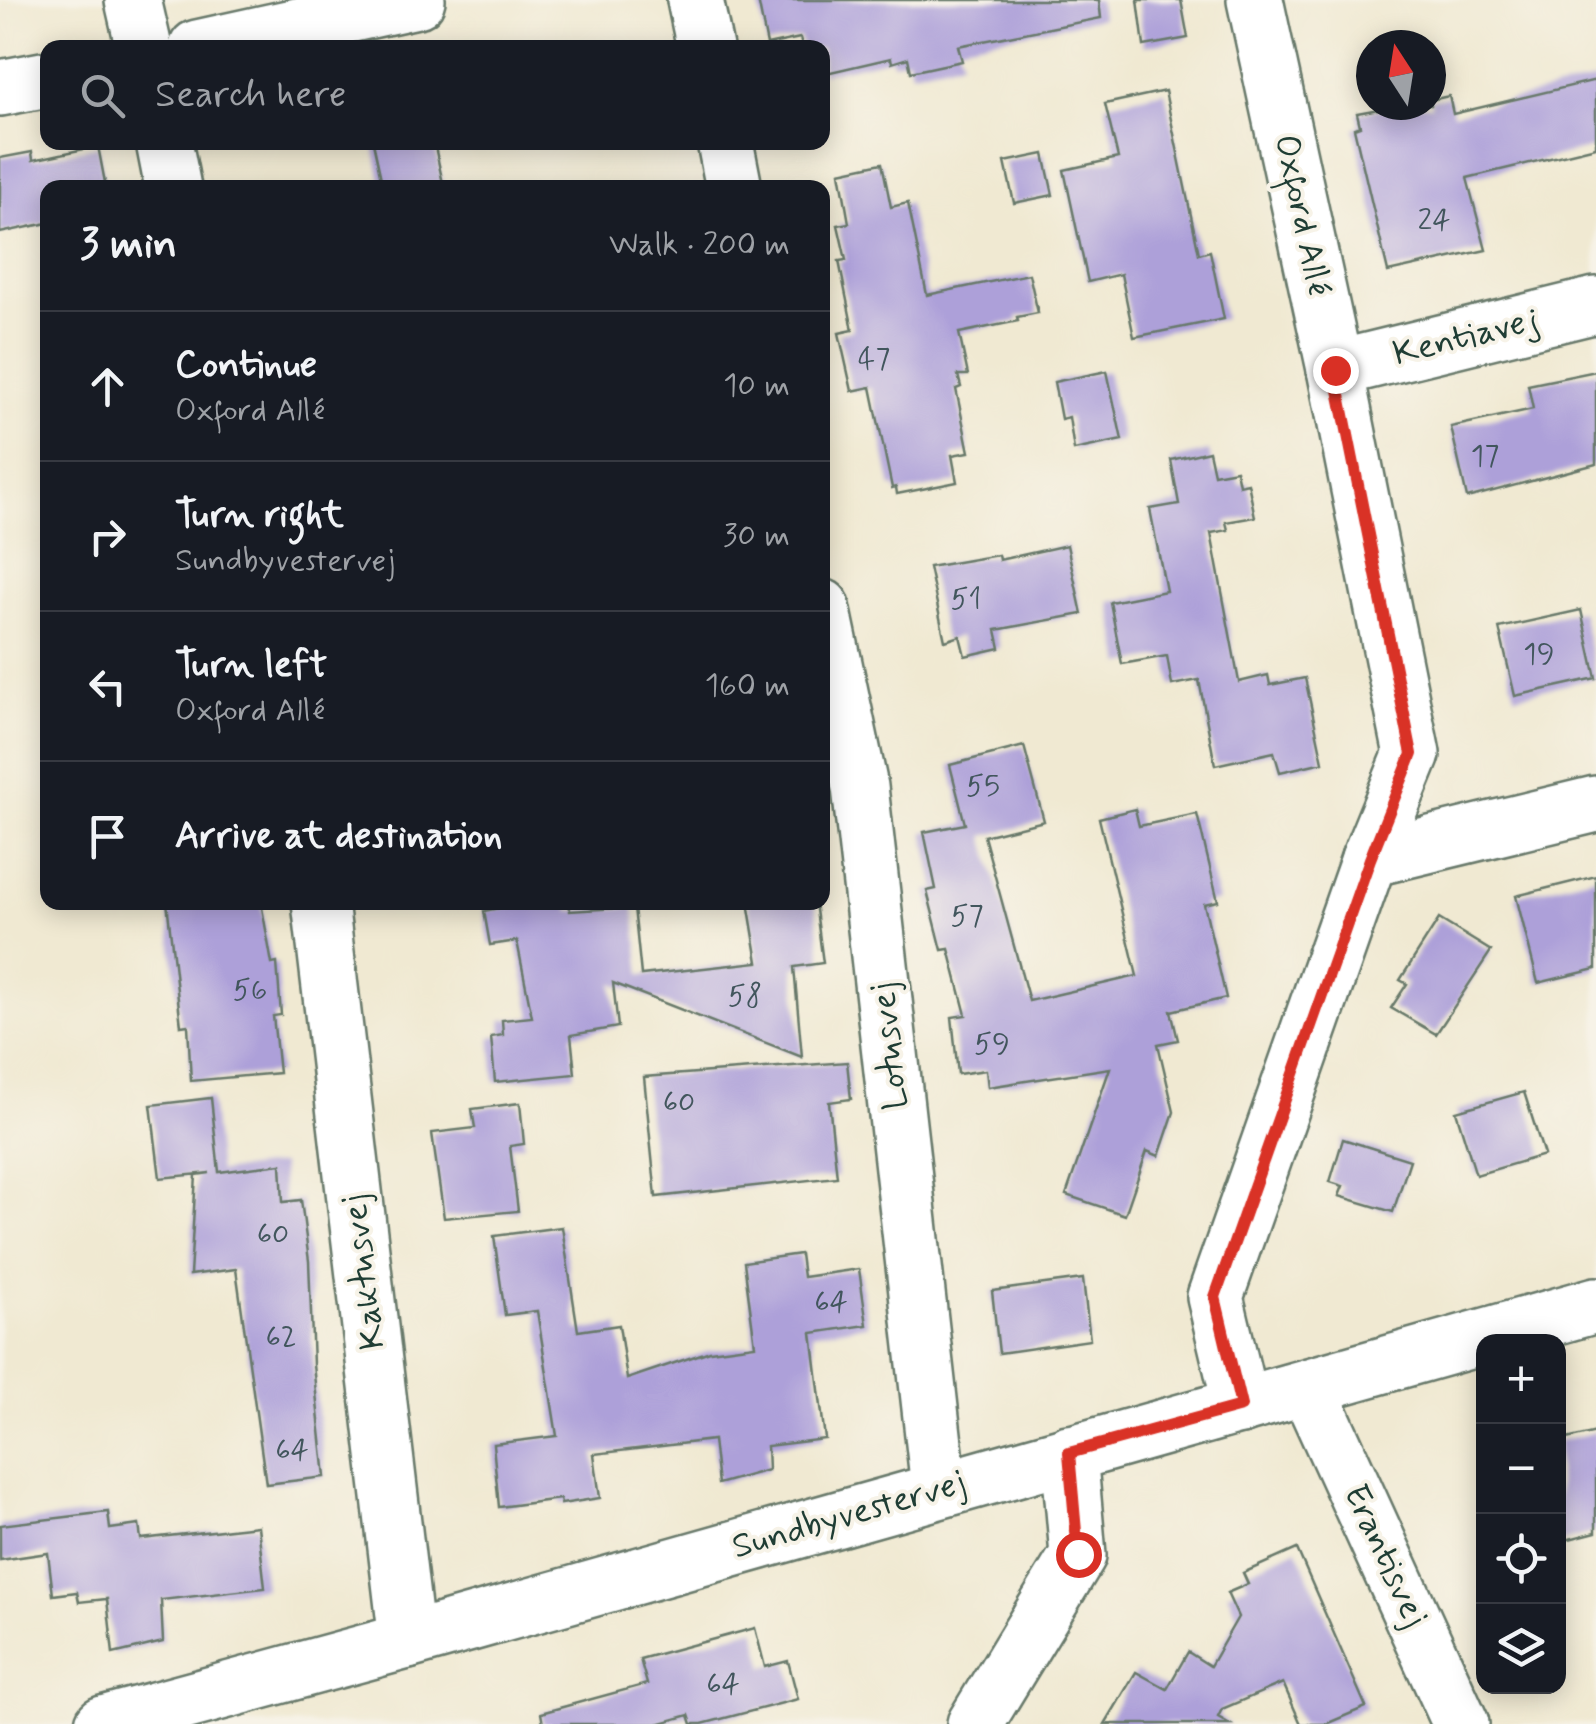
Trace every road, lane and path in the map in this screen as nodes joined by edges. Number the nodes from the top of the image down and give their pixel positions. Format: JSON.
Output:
{"nodes":[{"id":1,"x":133,"y":0,"type":"edge"},
{"id":2,"x":417,"y":0,"type":"edge"},
{"id":3,"x":695,"y":0,"type":"edge"},
{"id":4,"x":1255,"y":0,"type":"edge"},
{"id":5,"x":142,"y":40,"type":"edge"},
{"id":6,"x":234,"y":40,"type":"edge"},
{"id":7,"x":703,"y":40,"type":"edge"},
{"id":8,"x":40,"y":80,"type":"edge"},
{"id":9,"x":0,"y":88,"type":"edge"},
{"id":10,"x":166,"y":150,"type":"edge"},
{"id":11,"x":726,"y":150,"type":"edge"},
{"id":12,"x":171,"y":180,"type":"edge"},
{"id":13,"x":732,"y":180,"type":"edge"},
{"id":14,"x":1596,"y":305,"type":"edge"},
{"id":15,"x":1335,"y":370,"type":"junction"},
{"id":16,"x":830,"y":645,"type":"edge"},
{"id":17,"x":1596,"y":804,"type":"edge"},
{"id":18,"x":1370,"y":859,"type":"junction"},
{"id":19,"x":321,"y":910,"type":"edge"},
{"id":20,"x":1596,"y":1305,"type":"edge"},
{"id":21,"x":1308,"y":1388,"type":"junction"},
{"id":22,"x":1241,"y":1406,"type":"junction"},
{"id":23,"x":1069,"y":1453,"type":"junction"},
{"id":24,"x":939,"y":1488,"type":"junction"},
{"id":25,"x":407,"y":1641,"type":"junction"},
{"id":26,"x":253,"y":1705,"type":"edge"},
{"id":27,"x":102,"y":1724,"type":"edge"},
{"id":28,"x":975,"y":1724,"type":"edge"},
{"id":29,"x":1462,"y":1724,"type":"edge"}],
"edges":[{"from":1,"to":5,"type":"street"},
{"from":2,"to":6,"type":"street"},
{"from":3,"to":7,"type":"street"},
{"from":4,"to":15,"type":"street","name":"Oxford Allé"},
{"from":8,"to":9,"type":"street"},
{"from":10,"to":12,"type":"street"},
{"from":11,"to":13,"type":"street"},
{"from":14,"to":15,"type":"street","name":"Kentiavej"},
{"from":15,"to":18,"type":"street","name":"Oxford Allé"},
{"from":16,"to":24,"type":"street","name":"Lotusvej"},
{"from":17,"to":18,"type":"street"},
{"from":18,"to":22,"type":"street","name":"Oxford Allé"},
{"from":19,"to":25,"type":"street","name":"Kaktusvej"},
{"from":20,"to":21,"type":"street","name":"Sundbyvestervej"},
{"from":21,"to":22,"type":"street","name":"Sundbyvestervej"},
{"from":21,"to":29,"type":"street","name":"Erantisvej"},
{"from":22,"to":23,"type":"street","name":"Sundbyvestervej"},
{"from":23,"to":24,"type":"street","name":"Sundbyvestervej"},
{"from":23,"to":28,"type":"street"},
{"from":24,"to":25,"type":"street","name":"Sundbyvestervej"},
{"from":25,"to":26,"type":"street","name":"Sundbyvestervej"},
{"from":26,"to":27,"type":"street","name":"Sundbyvestervej"}]}
